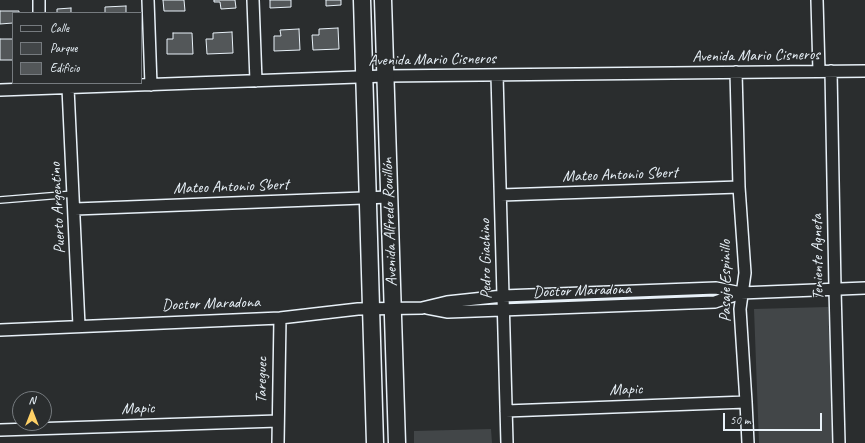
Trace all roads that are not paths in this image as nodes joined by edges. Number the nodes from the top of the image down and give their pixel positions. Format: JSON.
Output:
{"nodes":[{"id":1,"x":39,"y":0,"type":"edge"},
{"id":2,"x":148,"y":0,"type":"edge"},
{"id":3,"x":253,"y":0,"type":"edge"},
{"id":4,"x":362,"y":0,"type":"edge"},
{"id":5,"x":383,"y":0,"type":"edge"},
{"id":6,"x":817,"y":0,"type":"edge"},
{"id":7,"x":39,"y":12,"type":"edge"},
{"id":8,"x":819,"y":71,"type":"junction"},
{"id":9,"x":831,"y":71,"type":"junction"},
{"id":10,"x":865,"y":71,"type":"edge"},
{"id":11,"x":736,"y":72,"type":"junction"},
{"id":12,"x":498,"y":75,"type":"junction"},
{"id":13,"x":385,"y":76,"type":"junction"},
{"id":14,"x":364,"y":77,"type":"junction"},
{"id":15,"x":256,"y":81,"type":"junction"},
{"id":16,"x":151,"y":85,"type":"junction"},
{"id":17,"x":42,"y":86,"type":"edge"},
{"id":18,"x":68,"y":88,"type":"junction"},
{"id":19,"x":0,"y":90,"type":"edge"},
{"id":20,"x":739,"y":187,"type":"junction"},
{"id":21,"x":74,"y":194,"type":"junction"},
{"id":22,"x":501,"y":195,"type":"junction"},
{"id":23,"x":389,"y":197,"type":"junction"},
{"id":24,"x":368,"y":198,"type":"junction"},
{"id":25,"x":0,"y":200,"type":"edge"},
{"id":26,"x":75,"y":209,"type":"junction"},
{"id":27,"x":865,"y":288,"type":"edge"},
{"id":28,"x":835,"y":290,"type":"junction"},
{"id":29,"x":741,"y":293,"type":"junction"},
{"id":30,"x":503,"y":296,"type":"junction"},
{"id":31,"x":392,"y":308,"type":"junction"},
{"id":32,"x":422,"y":308,"type":"junction"},
{"id":33,"x":371,"y":309,"type":"junction"},
{"id":34,"x":504,"y":309,"type":"junction"},
{"id":35,"x":280,"y":318,"type":"junction"},
{"id":36,"x":79,"y":326,"type":"junction"},
{"id":37,"x":0,"y":330,"type":"edge"},
{"id":38,"x":746,"y":402,"type":"junction"},
{"id":39,"x":506,"y":411,"type":"junction"},
{"id":40,"x":278,"y":421,"type":"junction"},
{"id":41,"x":0,"y":430,"type":"edge"},
{"id":42,"x":278,"y":443,"type":"edge"},
{"id":43,"x":375,"y":443,"type":"edge"},
{"id":44,"x":396,"y":443,"type":"edge"},
{"id":45,"x":507,"y":443,"type":"edge"},
{"id":46,"x":748,"y":443,"type":"edge"},
{"id":47,"x":839,"y":443,"type":"edge"}],
"edges":[{"from":1,"to":7,"type":"street"},
{"from":2,"to":16,"type":"street"},
{"from":3,"to":15,"type":"street"},
{"from":4,"to":14,"type":"street","name":"Avenida Alfredo Rouillón"},
{"from":5,"to":13,"type":"street","name":"Avenida Alfredo Rouillón"},
{"from":6,"to":8,"type":"street"},
{"from":8,"to":9,"type":"street","name":"Avenida Mario Cisneros"},
{"from":8,"to":11,"type":"street","name":"Avenida Mario Cisneros"},
{"from":9,"to":10,"type":"street","name":"Avenida Mario Cisneros"},
{"from":9,"to":28,"type":"street","name":"Teniente Agneta"},
{"from":11,"to":12,"type":"street","name":"Avenida Mario Cisneros"},
{"from":11,"to":20,"type":"street","name":"Pasaje Espinillo"},
{"from":12,"to":13,"type":"street","name":"Avenida Mario Cisneros"},
{"from":12,"to":22,"type":"street","name":"Pedro Giachino"},
{"from":13,"to":14,"type":"street","name":"Avenida Mario Cisneros"},
{"from":13,"to":23,"type":"street","name":"Avenida Alfredo Rouillón"},
{"from":14,"to":15,"type":"street","name":"Avenida Mario Cisneros"},
{"from":14,"to":24,"type":"street","name":"Avenida Alfredo Rouillón"},
{"from":15,"to":16,"type":"street","name":"Avenida Mario Cisneros"},
{"from":16,"to":18,"type":"street","name":"Avenida Mario Cisneros"},
{"from":17,"to":18,"type":"street","name":"Avenida Mario Cisneros"},
{"from":17,"to":19,"type":"street","name":"Avenida Mario Cisneros"},
{"from":18,"to":21,"type":"street","name":"Puerto Argentino"},
{"from":20,"to":22,"type":"street","name":"Mateo Antonio Sbert"},
{"from":20,"to":29,"type":"street","name":"Pasaje Espinillo"},
{"from":21,"to":25,"type":"lane"},
{"from":21,"to":26,"type":"street","name":"Puerto Argentino"},
{"from":22,"to":30,"type":"street","name":"Pedro Giachino"},
{"from":23,"to":24,"type":"street","name":"Mateo Antonio Sbert"},
{"from":23,"to":31,"type":"street","name":"Avenida Alfredo Rouillón"},
{"from":24,"to":26,"type":"street","name":"Mateo Antonio Sbert"},
{"from":24,"to":33,"type":"street","name":"Avenida Alfredo Rouillón"},
{"from":26,"to":36,"type":"street","name":"Puerto Argentino"},
{"from":27,"to":28,"type":"street","name":"Doctor Maradona"},
{"from":28,"to":29,"type":"street","name":"Doctor Maradona"},
{"from":28,"to":47,"type":"street","name":"Teniente Agneta"},
{"from":29,"to":30,"type":"street","name":"Doctor Maradona"},
{"from":29,"to":34,"type":"street","name":"Doctor Maradona"},
{"from":29,"to":38,"type":"street","name":"Pasaje Espinillo"},
{"from":30,"to":32,"type":"street","name":"Doctor Maradona"},
{"from":30,"to":34,"type":"street","name":"Pedro Giachino"},
{"from":31,"to":32,"type":"street","name":"Doctor Maradona"},
{"from":31,"to":33,"type":"street","name":"Doctor Maradona"},
{"from":31,"to":44,"type":"street","name":"Avenida Alfredo Rouillón"},
{"from":32,"to":34,"type":"street","name":"Doctor Maradona"},
{"from":33,"to":35,"type":"street","name":"Doctor Maradona"},
{"from":33,"to":43,"type":"street","name":"Avenida Alfredo Rouillón"},
{"from":34,"to":39,"type":"street","name":"Pedro Giachino"},
{"from":35,"to":36,"type":"street","name":"Doctor Maradona"},
{"from":35,"to":40,"type":"street","name":"Tareguec"},
{"from":36,"to":37,"type":"street","name":"Doctor Maradona"},
{"from":38,"to":39,"type":"street","name":"Mapic"},
{"from":38,"to":46,"type":"street","name":"Pasaje Espinillo"},
{"from":39,"to":45,"type":"street","name":"Pedro Giachino"},
{"from":40,"to":41,"type":"street","name":"Mapic"},
{"from":40,"to":42,"type":"street","name":"Tareguec"}]}
